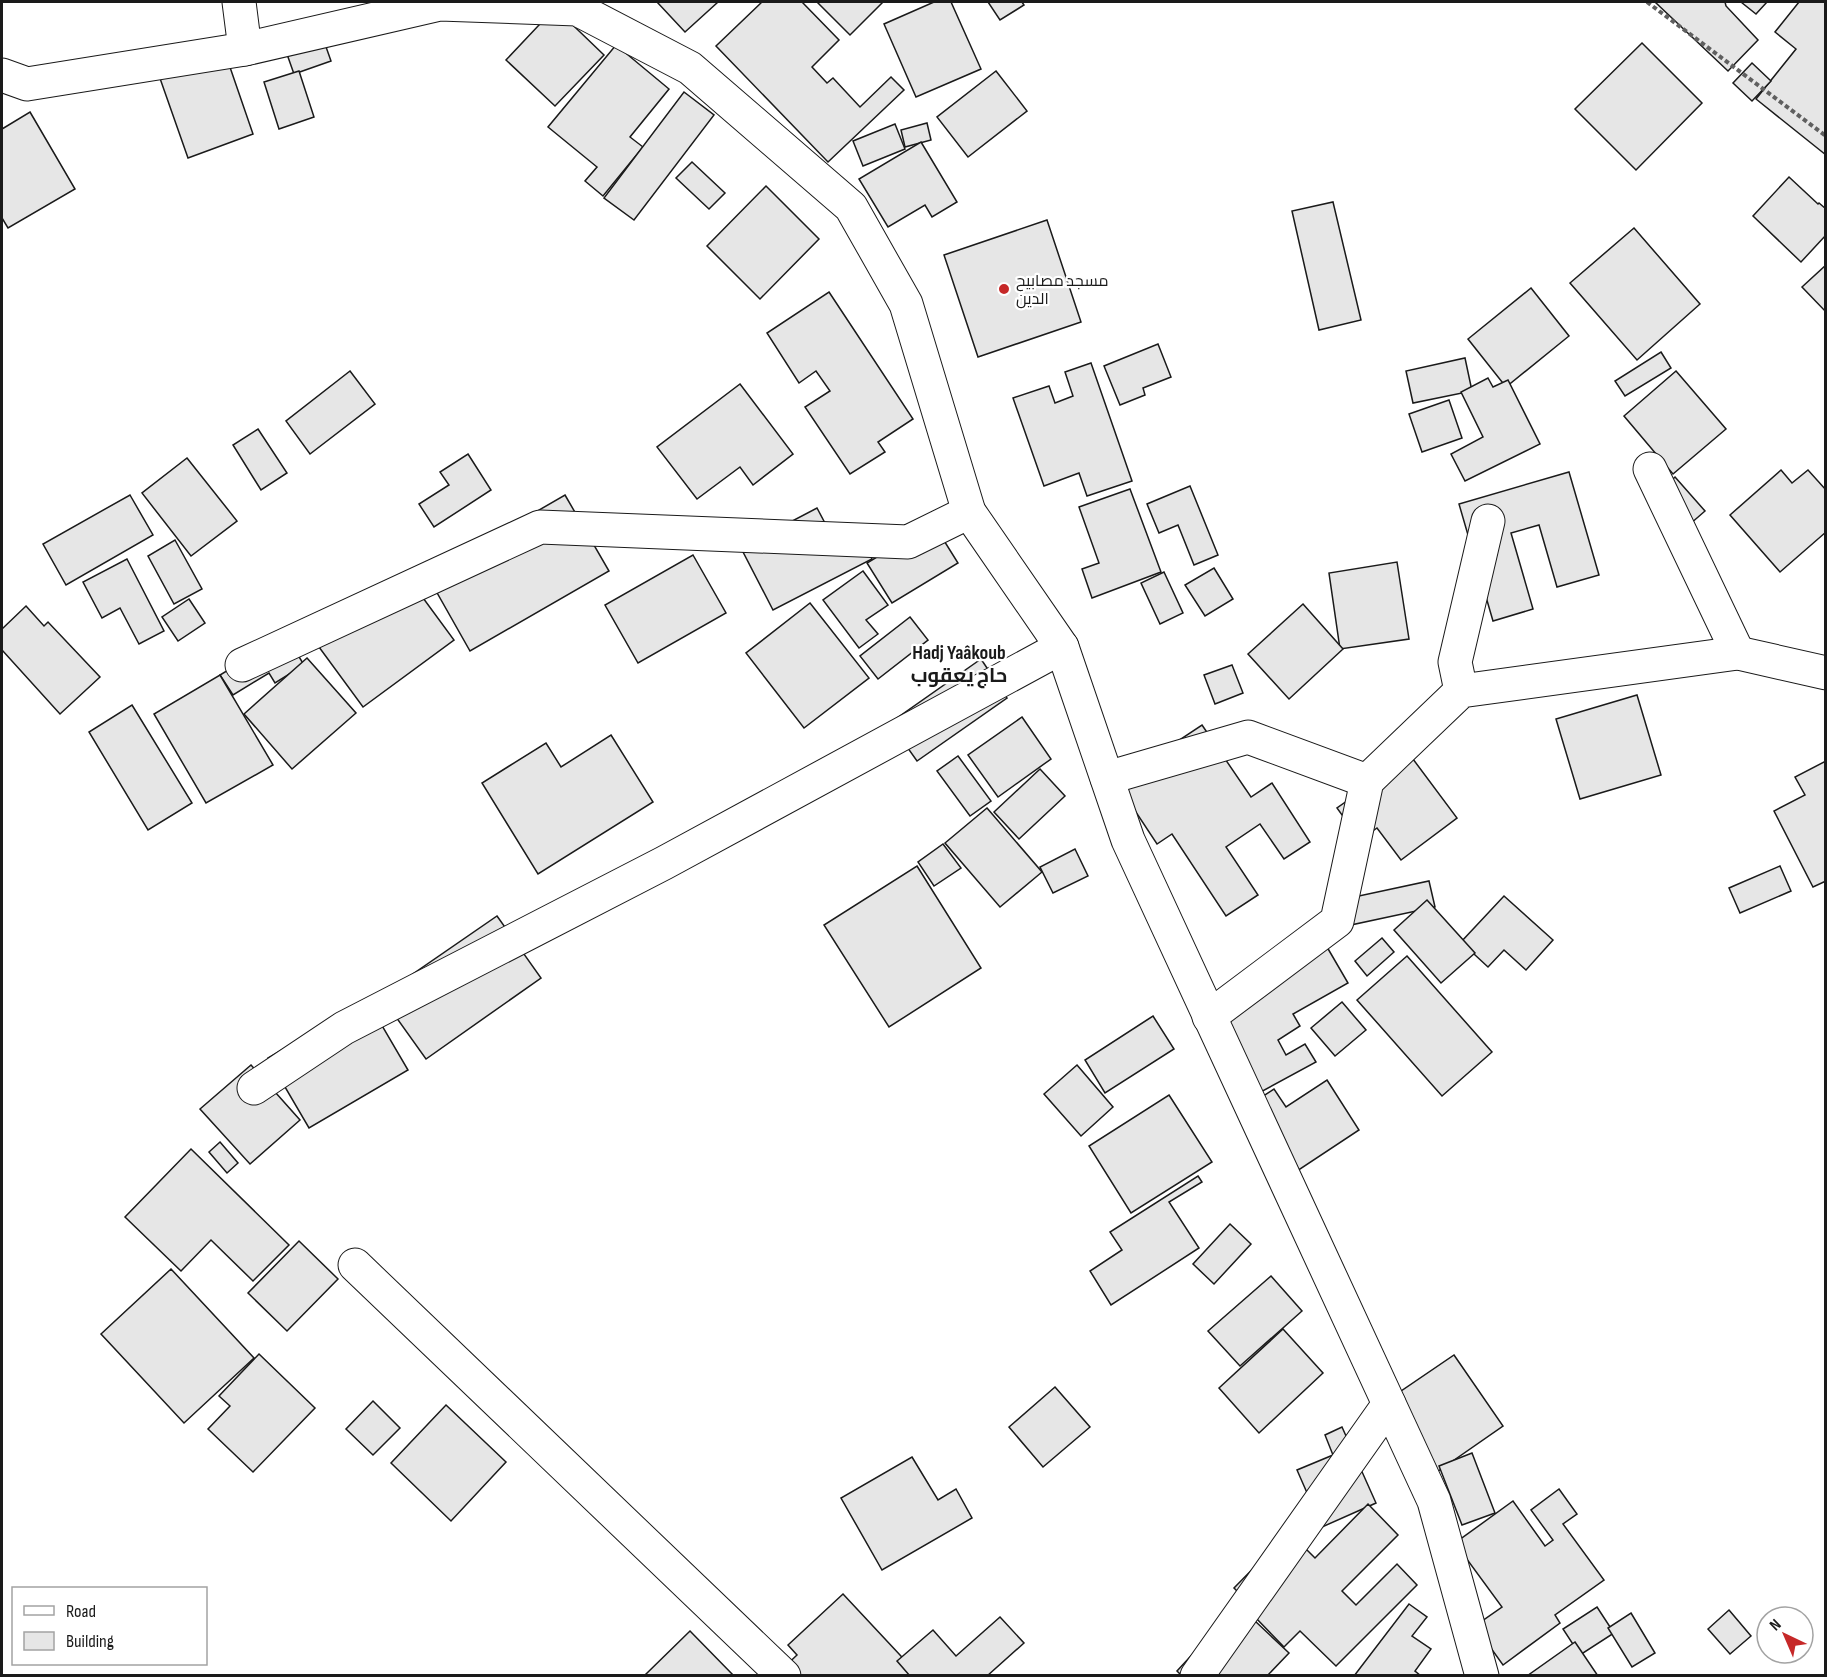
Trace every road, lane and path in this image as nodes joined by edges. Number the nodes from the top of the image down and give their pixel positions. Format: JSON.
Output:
{"nodes":[{"id":1,"x":239,"y":2,"type":"edge"},
{"id":2,"x":1647,"y":2,"type":"edge"},
{"id":3,"x":245,"y":49,"type":"junction"},
{"id":4,"x":2,"y":75,"type":"edge"},
{"id":5,"x":1826,"y":136,"type":"edge"},
{"id":6,"x":1650,"y":469,"type":"dead end"},
{"id":7,"x":969,"y":512,"type":"junction"},
{"id":8,"x":1488,"y":521,"type":"dead end"},
{"id":9,"x":1062,"y":647,"type":"junction"},
{"id":10,"x":1738,"y":652,"type":"junction"},
{"id":11,"x":242,"y":666,"type":"dead end"},
{"id":12,"x":1826,"y":673,"type":"edge"},
{"id":13,"x":1461,"y":690,"type":"junction"},
{"id":14,"x":1107,"y":778,"type":"junction"},
{"id":15,"x":1367,"y":781,"type":"junction"},
{"id":16,"x":1209,"y":1017,"type":"junction"},
{"id":17,"x":254,"y":1088,"type":"dead end"},
{"id":18,"x":355,"y":1265,"type":"dead end"},
{"id":19,"x":1389,"y":1404,"type":"junction"},
{"id":20,"x":784,"y":1676,"type":"edge"},
{"id":21,"x":1197,"y":1676,"type":"edge"},
{"id":22,"x":1482,"y":1676,"type":"edge"}],
"edges":[{"from":1,"to":3,"type":"street"},
{"from":2,"to":5,"type":"path"},
{"from":3,"to":4,"type":"street"},
{"from":3,"to":7,"type":"street"},
{"from":6,"to":10,"type":"street"},
{"from":7,"to":9,"type":"street"},
{"from":7,"to":11,"type":"street"},
{"from":8,"to":13,"type":"street"},
{"from":9,"to":14,"type":"street"},
{"from":9,"to":17,"type":"street"},
{"from":10,"to":12,"type":"street"},
{"from":10,"to":13,"type":"street"},
{"from":13,"to":15,"type":"street"},
{"from":14,"to":15,"type":"street"},
{"from":14,"to":16,"type":"street"},
{"from":15,"to":16,"type":"street"},
{"from":16,"to":19,"type":"street"},
{"from":18,"to":20,"type":"street"},
{"from":19,"to":21,"type":"street"},
{"from":19,"to":22,"type":"street"}]}
